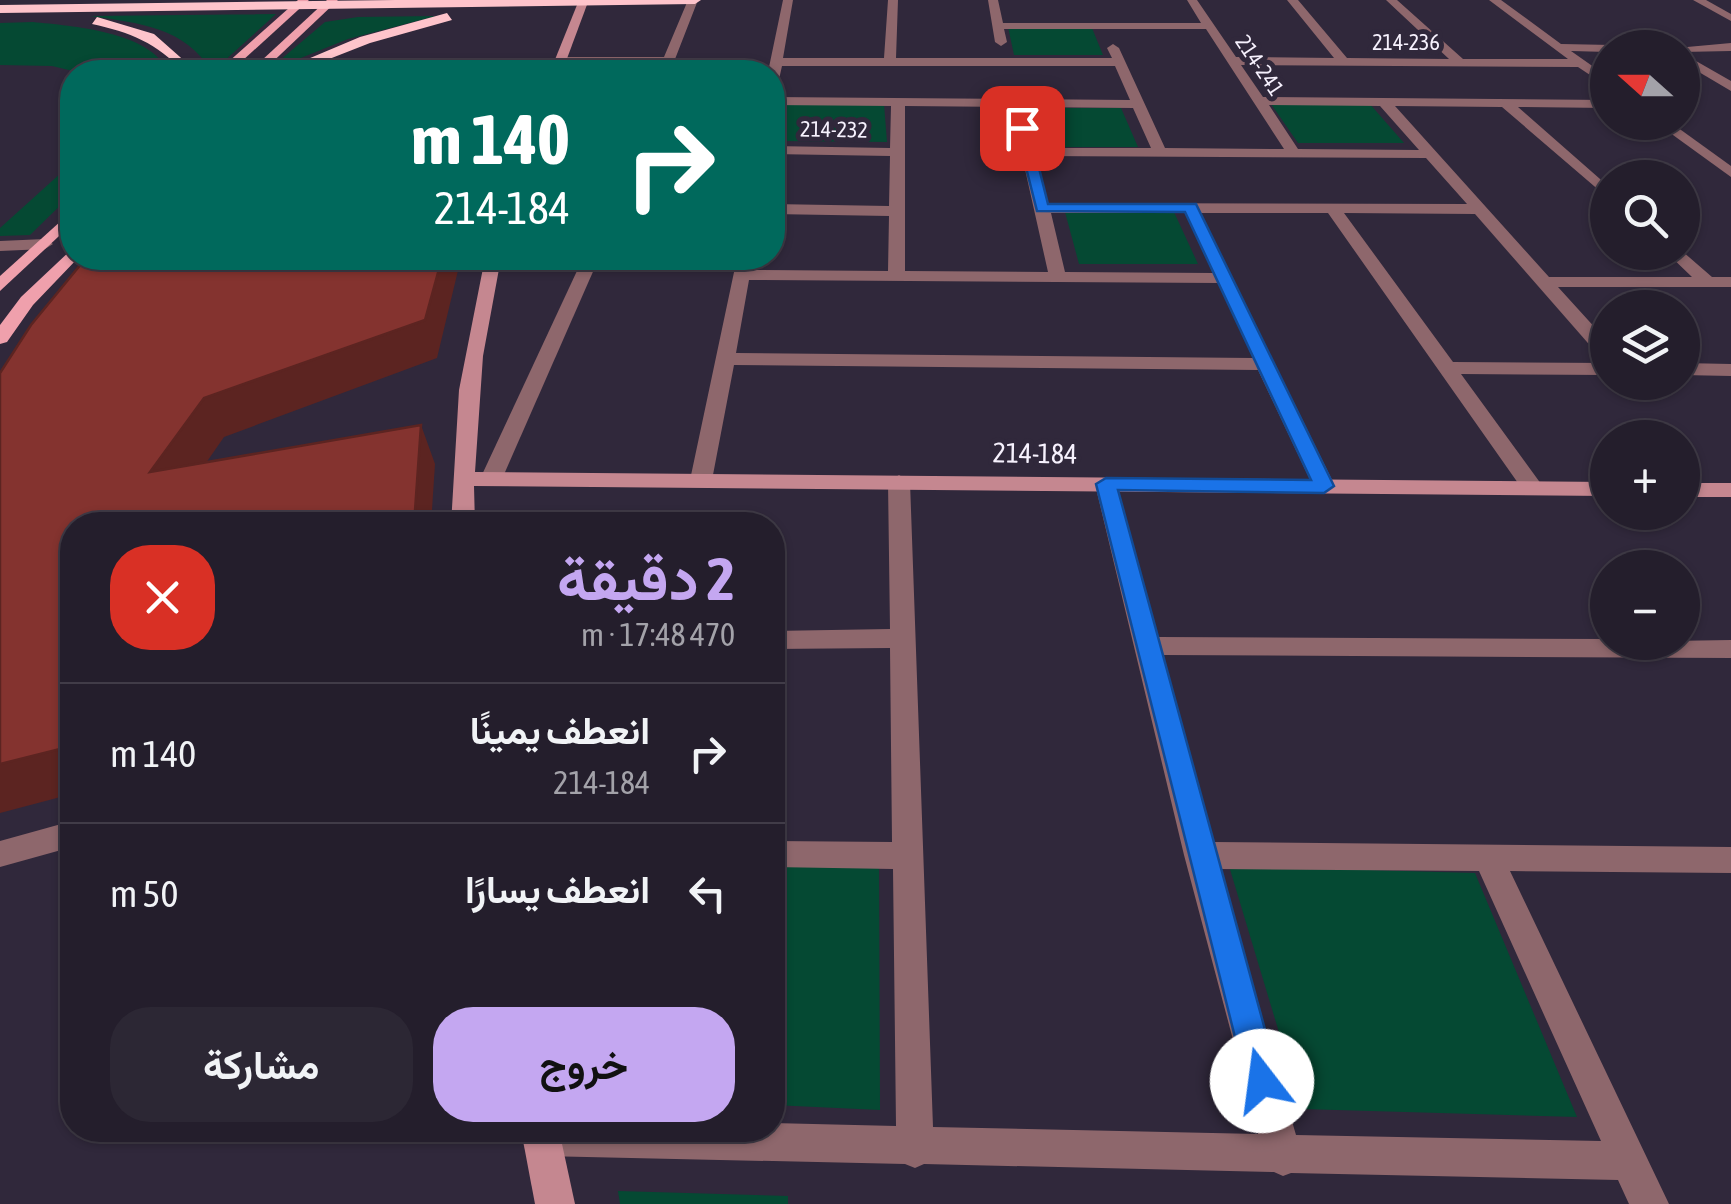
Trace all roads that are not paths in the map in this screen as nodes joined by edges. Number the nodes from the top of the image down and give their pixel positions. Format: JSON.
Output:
{"nodes":[{"id":1,"x":694,"y":0,"type":"edge"},
{"id":2,"x":788,"y":0,"type":"edge"},
{"id":3,"x":893,"y":0,"type":"edge"},
{"id":4,"x":993,"y":0,"type":"edge"},
{"id":5,"x":1192,"y":0,"type":"edge"},
{"id":6,"x":1292,"y":0,"type":"edge"},
{"id":7,"x":1391,"y":0,"type":"edge"},
{"id":8,"x":1494,"y":0,"type":"edge"},
{"id":9,"x":1698,"y":0,"type":"edge"},
{"id":10,"x":584,"y":2,"type":"junction"},
{"id":11,"x":534,"y":3,"type":"junction"},
{"id":12,"x":300,"y":4,"type":"edge"},
{"id":13,"x":329,"y":4,"type":"edge"},
{"id":14,"x":0,"y":9,"type":"edge"},
{"id":15,"x":1731,"y":18,"type":"edge"},
{"id":16,"x":998,"y":26,"type":"junction"},
{"id":17,"x":1104,"y":26,"type":"junction"},
{"id":18,"x":1210,"y":26,"type":"junction"},
{"id":19,"x":1558,"y":48,"type":"junction"},
{"id":20,"x":1590,"y":48,"type":"edge"},
{"id":21,"x":1700,"y":48,"type":"edge"},
{"id":22,"x":1731,"y":48,"type":"edge"},
{"id":23,"x":180,"y":60,"type":"edge"},
{"id":24,"x":237,"y":60,"type":"edge"},
{"id":25,"x":267,"y":60,"type":"edge"},
{"id":26,"x":316,"y":60,"type":"edge"},
{"id":27,"x":561,"y":60,"type":"edge"},
{"id":28,"x":669,"y":60,"type":"edge"},
{"id":29,"x":777,"y":60,"type":"edge"},
{"id":30,"x":1233,"y":61,"type":"junction"},
{"id":31,"x":785,"y":62,"type":"edge"},
{"id":32,"x":890,"y":62,"type":"junction"},
{"id":33,"x":1005,"y":62,"type":"junction"},
{"id":34,"x":1119,"y":62,"type":"junction"},
{"id":35,"x":1344,"y":62,"type":"junction"},
{"id":36,"x":1460,"y":62,"type":"junction"},
{"id":37,"x":1579,"y":63,"type":"junction"},
{"id":38,"x":1700,"y":67,"type":"edge"},
{"id":39,"x":1590,"y":71,"type":"edge"},
{"id":40,"x":1731,"y":86,"type":"edge"},
{"id":41,"x":785,"y":101,"type":"edge"},
{"id":42,"x":1260,"y":101,"type":"junction"},
{"id":43,"x":898,"y":102,"type":"junction"},
{"id":44,"x":1384,"y":102,"type":"junction"},
{"id":45,"x":1017,"y":103,"type":"junction"},
{"id":46,"x":1505,"y":103,"type":"junction"},
{"id":47,"x":1136,"y":104,"type":"junction"},
{"id":48,"x":1590,"y":104,"type":"edge"},
{"id":49,"x":1686,"y":140,"type":"edge"},
{"id":50,"x":785,"y":150,"type":"edge"},
{"id":51,"x":894,"y":152,"type":"junction"},
{"id":52,"x":1028,"y":152,"type":"junction"},
{"id":53,"x":1160,"y":153,"type":"junction"},
{"id":54,"x":1294,"y":153,"type":"junction"},
{"id":55,"x":1430,"y":154,"type":"junction"},
{"id":56,"x":1706,"y":155,"type":"junction"},
{"id":57,"x":1731,"y":155,"type":"edge"},
{"id":58,"x":1731,"y":173,"type":"edge"},
{"id":59,"x":1590,"y":178,"type":"edge"},
{"id":60,"x":785,"y":208,"type":"edge"},
{"id":61,"x":1042,"y":208,"type":"junction"},
{"id":62,"x":1190,"y":208,"type":"junction"},
{"id":63,"x":1332,"y":208,"type":"junction"},
{"id":64,"x":1479,"y":209,"type":"junction"},
{"id":65,"x":896,"y":211,"type":"junction"},
{"id":66,"x":60,"y":228,"type":"edge"},
{"id":67,"x":45,"y":244,"type":"junction"},
{"id":68,"x":0,"y":246,"type":"edge"},
{"id":69,"x":60,"y":267,"type":"edge"},
{"id":70,"x":785,"y":269,"type":"edge"},
{"id":71,"x":490,"y":270,"type":"edge"},
{"id":72,"x":585,"y":270,"type":"edge"},
{"id":73,"x":742,"y":270,"type":"edge"},
{"id":74,"x":1694,"y":270,"type":"edge"},
{"id":75,"x":896,"y":276,"type":"junction"},
{"id":76,"x":1058,"y":277,"type":"junction"},
{"id":77,"x":1224,"y":278,"type":"junction"},
{"id":78,"x":1545,"y":282,"type":"junction"},
{"id":79,"x":1708,"y":282,"type":"junction"},
{"id":80,"x":1731,"y":282,"type":"edge"},
{"id":81,"x":0,"y":286,"type":"edge"},
{"id":82,"x":1590,"y":333,"type":"edge"},
{"id":83,"x":0,"y":338,"type":"edge"},
{"id":84,"x":725,"y":360,"type":"junction"},
{"id":85,"x":1266,"y":364,"type":"junction"},
{"id":86,"x":1446,"y":368,"type":"junction"},
{"id":87,"x":1590,"y":369,"type":"edge"},
{"id":88,"x":1700,"y":370,"type":"edge"},
{"id":89,"x":1731,"y":370,"type":"edge"},
{"id":90,"x":491,"y":478,"type":"junction"},
{"id":91,"x":463,"y":479,"type":"junction"},
{"id":92,"x":702,"y":480,"type":"junction"},
{"id":93,"x":900,"y":482,"type":"junction"},
{"id":94,"x":1106,"y":484,"type":"junction"},
{"id":95,"x":1324,"y":486,"type":"junction"},
{"id":96,"x":1533,"y":488,"type":"junction"},
{"id":97,"x":1590,"y":489,"type":"edge"},
{"id":98,"x":1700,"y":490,"type":"edge"},
{"id":99,"x":1731,"y":490,"type":"edge"},
{"id":100,"x":463,"y":512,"type":"edge"},
{"id":101,"x":905,"y":638,"type":"junction"},
{"id":102,"x":785,"y":640,"type":"edge"},
{"id":103,"x":1149,"y":646,"type":"junction"},
{"id":104,"x":1731,"y":649,"type":"edge"},
{"id":105,"x":60,"y":837,"type":"edge"},
{"id":106,"x":0,"y":854,"type":"edge"},
{"id":107,"x":785,"y":854,"type":"edge"},
{"id":108,"x":1200,"y":855,"type":"junction"},
{"id":109,"x":910,"y":856,"type":"junction"},
{"id":110,"x":1489,"y":859,"type":"junction"},
{"id":111,"x":1731,"y":860,"type":"edge"},
{"id":112,"x":543,"y":1142,"type":"edge"},
{"id":113,"x":740,"y":1142,"type":"edge"},
{"id":114,"x":915,"y":1149,"type":"junction"},
{"id":115,"x":1283,"y":1156,"type":"junction"},
{"id":116,"x":1628,"y":1161,"type":"junction"},
{"id":117,"x":555,"y":1204,"type":"edge"},
{"id":118,"x":1649,"y":1204,"type":"edge"}],
"edges":[{"from":1,"to":10,"type":"highway"},
{"from":1,"to":28,"type":"street"},
{"from":2,"to":29,"type":"street"},
{"from":3,"to":32,"type":"street"},
{"from":4,"to":16,"type":"street"},
{"from":5,"to":18,"type":"street","name":"214-241"},
{"from":6,"to":35,"type":"street"},
{"from":7,"to":36,"type":"street"},
{"from":8,"to":19,"type":"street"},
{"from":9,"to":15,"type":"street"},
{"from":10,"to":11,"type":"highway"},
{"from":10,"to":27,"type":"street"},
{"from":11,"to":13,"type":"highway"},
{"from":11,"to":26,"type":"highway"},
{"from":12,"to":13,"type":"highway"},
{"from":12,"to":14,"type":"highway"},
{"from":12,"to":24,"type":"main road"},
{"from":13,"to":25,"type":"main road"},
{"from":14,"to":23,"type":"highway"},
{"from":16,"to":17,"type":"street"},
{"from":16,"to":33,"type":"street"},
{"from":17,"to":18,"type":"street"},
{"from":17,"to":34,"type":"street"},
{"from":18,"to":30,"type":"street","name":"214-241"},
{"from":19,"to":20,"type":"street"},
{"from":19,"to":37,"type":"street"},
{"from":21,"to":22,"type":"street"},
{"from":30,"to":35,"type":"street","name":"214-236"},
{"from":30,"to":42,"type":"street","name":"214-241"},
{"from":31,"to":32,"type":"street"},
{"from":32,"to":33,"type":"street"},
{"from":33,"to":34,"type":"street"},
{"from":34,"to":47,"type":"street"},
{"from":35,"to":36,"type":"street","name":"214-236"},
{"from":36,"to":37,"type":"street","name":"214-236"},
{"from":37,"to":39,"type":"street"},
{"from":38,"to":40,"type":"street"},
{"from":41,"to":43,"type":"street"},
{"from":42,"to":44,"type":"street"},
{"from":42,"to":54,"type":"street","name":"214-241"},
{"from":43,"to":45,"type":"street"},
{"from":43,"to":51,"type":"street"},
{"from":44,"to":46,"type":"street"},
{"from":44,"to":55,"type":"street"},
{"from":45,"to":47,"type":"street"},
{"from":45,"to":52,"type":"street"},
{"from":46,"to":48,"type":"street"},
{"from":46,"to":59,"type":"street"},
{"from":47,"to":53,"type":"street"},
{"from":49,"to":56,"type":"street"},
{"from":50,"to":51,"type":"street","name":"214-232"},
{"from":51,"to":65,"type":"street"},
{"from":52,"to":53,"type":"street"},
{"from":52,"to":61,"type":"street"},
{"from":53,"to":54,"type":"street"},
{"from":54,"to":55,"type":"street"},
{"from":55,"to":64,"type":"street"},
{"from":56,"to":57,"type":"street"},
{"from":56,"to":58,"type":"street"},
{"from":60,"to":65,"type":"street"},
{"from":61,"to":62,"type":"street"},
{"from":61,"to":76,"type":"street"},
{"from":62,"to":63,"type":"street"},
{"from":62,"to":77,"type":"street"},
{"from":63,"to":64,"type":"street"},
{"from":63,"to":86,"type":"street"},
{"from":64,"to":78,"type":"street"},
{"from":65,"to":75,"type":"street"},
{"from":66,"to":67,"type":"main road"},
{"from":67,"to":68,"type":"street"},
{"from":67,"to":81,"type":"main road"},
{"from":69,"to":83,"type":"main road"},
{"from":70,"to":75,"type":"street"},
{"from":71,"to":91,"type":"street"},
{"from":72,"to":90,"type":"street"},
{"from":73,"to":84,"type":"street"},
{"from":74,"to":79,"type":"street"},
{"from":75,"to":76,"type":"street"},
{"from":76,"to":77,"type":"street"},
{"from":77,"to":85,"type":"street"},
{"from":78,"to":79,"type":"street"},
{"from":78,"to":82,"type":"street"},
{"from":79,"to":80,"type":"street"},
{"from":84,"to":85,"type":"street"},
{"from":84,"to":92,"type":"street"},
{"from":85,"to":95,"type":"street"},
{"from":86,"to":87,"type":"street"},
{"from":86,"to":96,"type":"street"},
{"from":88,"to":89,"type":"street"},
{"from":90,"to":91,"type":"street","name":"214-184"},
{"from":90,"to":92,"type":"street","name":"214-184"},
{"from":91,"to":100,"type":"street"},
{"from":92,"to":93,"type":"street","name":"214-184"},
{"from":93,"to":94,"type":"street","name":"214-184"},
{"from":93,"to":101,"type":"street"},
{"from":94,"to":95,"type":"street","name":"214-184"},
{"from":94,"to":103,"type":"street"},
{"from":95,"to":96,"type":"street","name":"214-184"},
{"from":96,"to":97,"type":"street","name":"214-184"},
{"from":98,"to":99,"type":"street"},
{"from":101,"to":102,"type":"street"},
{"from":101,"to":109,"type":"street"},
{"from":103,"to":104,"type":"street"},
{"from":103,"to":108,"type":"street"},
{"from":105,"to":106,"type":"street"},
{"from":107,"to":109,"type":"street"},
{"from":108,"to":110,"type":"street"},
{"from":108,"to":115,"type":"street"},
{"from":109,"to":114,"type":"street"},
{"from":110,"to":111,"type":"street"},
{"from":110,"to":116,"type":"street"},
{"from":112,"to":117,"type":"street"},
{"from":113,"to":114,"type":"street"},
{"from":114,"to":115,"type":"street"},
{"from":115,"to":116,"type":"street"},
{"from":116,"to":118,"type":"street"}]}
